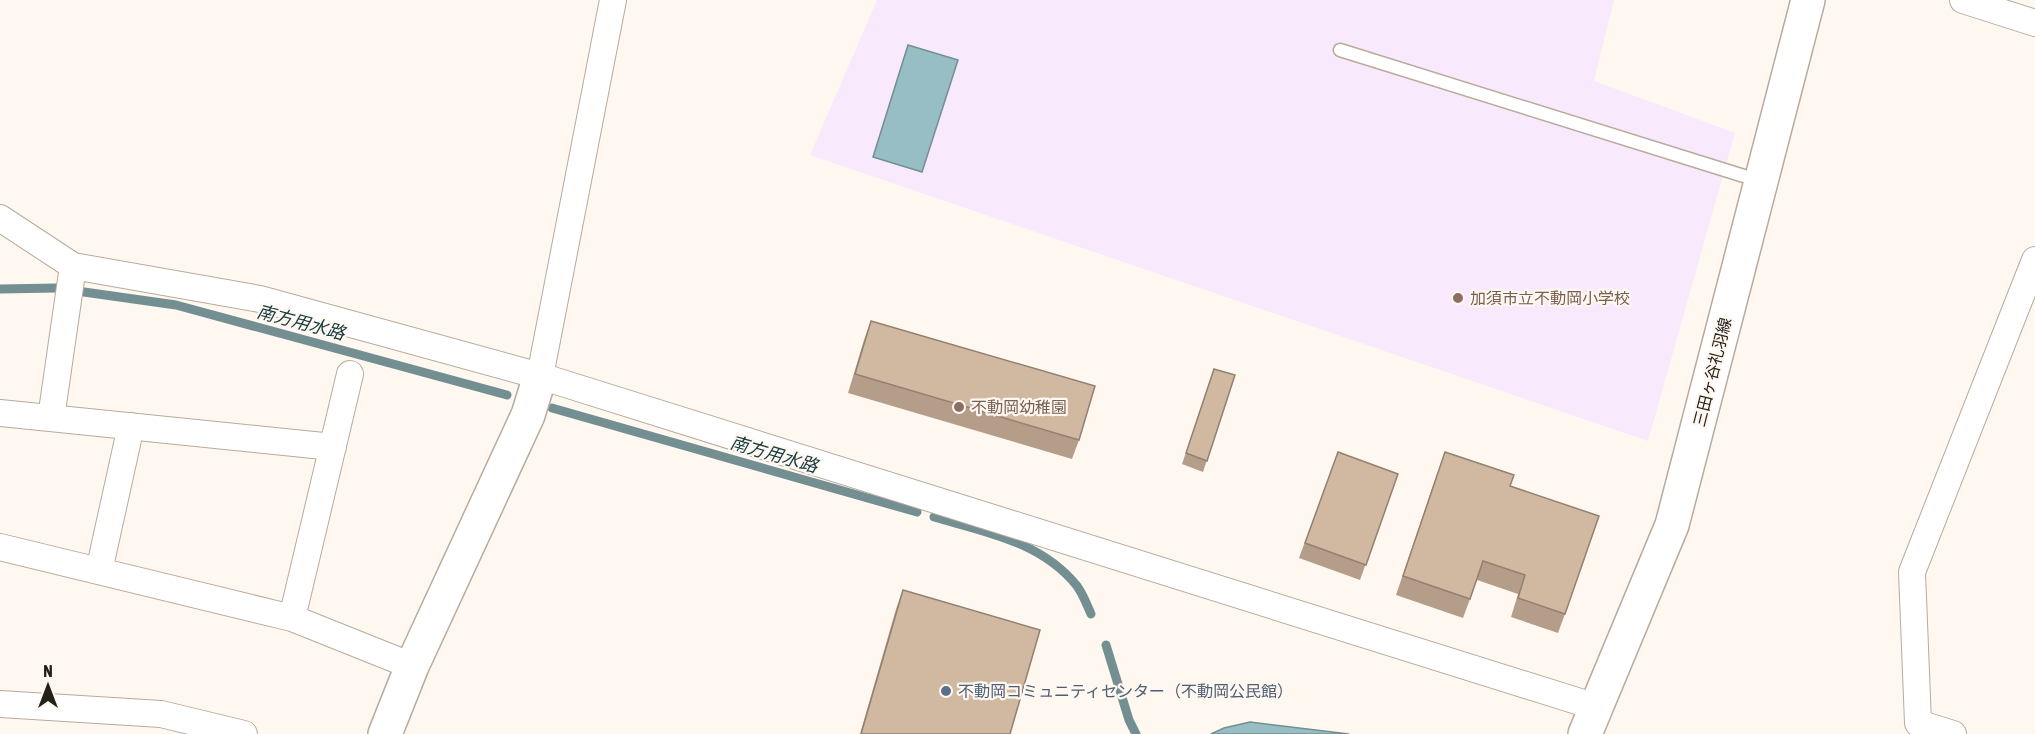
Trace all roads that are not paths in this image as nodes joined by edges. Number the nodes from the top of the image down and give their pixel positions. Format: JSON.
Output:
{"nodes":[{"id":1,"x":613,"y":0,"type":"edge"},
{"id":2,"x":1808,"y":0,"type":"edge"},
{"id":3,"x":1963,"y":0,"type":"edge"},
{"id":4,"x":2035,"y":23,"type":"edge"},
{"id":5,"x":1340,"y":50,"type":"dead end"},
{"id":6,"x":1761,"y":182,"type":"junction"},
{"id":7,"x":0,"y":218,"type":"edge"},
{"id":8,"x":2035,"y":260,"type":"edge"},
{"id":9,"x":71,"y":280,"type":"junction"},
{"id":10,"x":350,"y":374,"type":"dead end"},
{"id":11,"x":534,"y":395,"type":"junction"},
{"id":12,"x":0,"y":413,"type":"edge"},
{"id":13,"x":51,"y":418,"type":"junction"},
{"id":14,"x":131,"y":426,"type":"junction"},
{"id":15,"x":333,"y":447,"type":"junction"},
{"id":16,"x":1,"y":553,"type":"edge"},
{"id":17,"x":99,"y":571,"type":"junction"},
{"id":18,"x":292,"y":618,"type":"junction"},
{"id":19,"x":412,"y":666,"type":"junction"},
{"id":20,"x":0,"y":704,"type":"edge"},
{"id":21,"x":1591,"y":720,"type":"edge"},
{"id":22,"x":244,"y":734,"type":"edge"},
{"id":23,"x":385,"y":734,"type":"edge"},
{"id":24,"x":1953,"y":734,"type":"edge"}],
"edges":[{"from":1,"to":11,"type":"street"},
{"from":2,"to":6,"type":"main road","name":"三田ヶ谷礼羽線"},
{"from":3,"to":4,"type":"street"},
{"from":5,"to":6,"type":"lane"},
{"from":6,"to":21,"type":"main road","name":"三田ヶ谷礼羽線"},
{"from":7,"to":9,"type":"street"},
{"from":8,"to":24,"type":"street"},
{"from":9,"to":11,"type":"street"},
{"from":9,"to":13,"type":"street"},
{"from":10,"to":15,"type":"street"},
{"from":11,"to":19,"type":"main road"},
{"from":11,"to":21,"type":"street"},
{"from":12,"to":13,"type":"street"},
{"from":13,"to":14,"type":"street"},
{"from":14,"to":15,"type":"street"},
{"from":14,"to":17,"type":"street"},
{"from":15,"to":18,"type":"street"},
{"from":16,"to":17,"type":"street"},
{"from":17,"to":18,"type":"street"},
{"from":18,"to":19,"type":"street"},
{"from":19,"to":23,"type":"main road"},
{"from":20,"to":22,"type":"street"}]}
